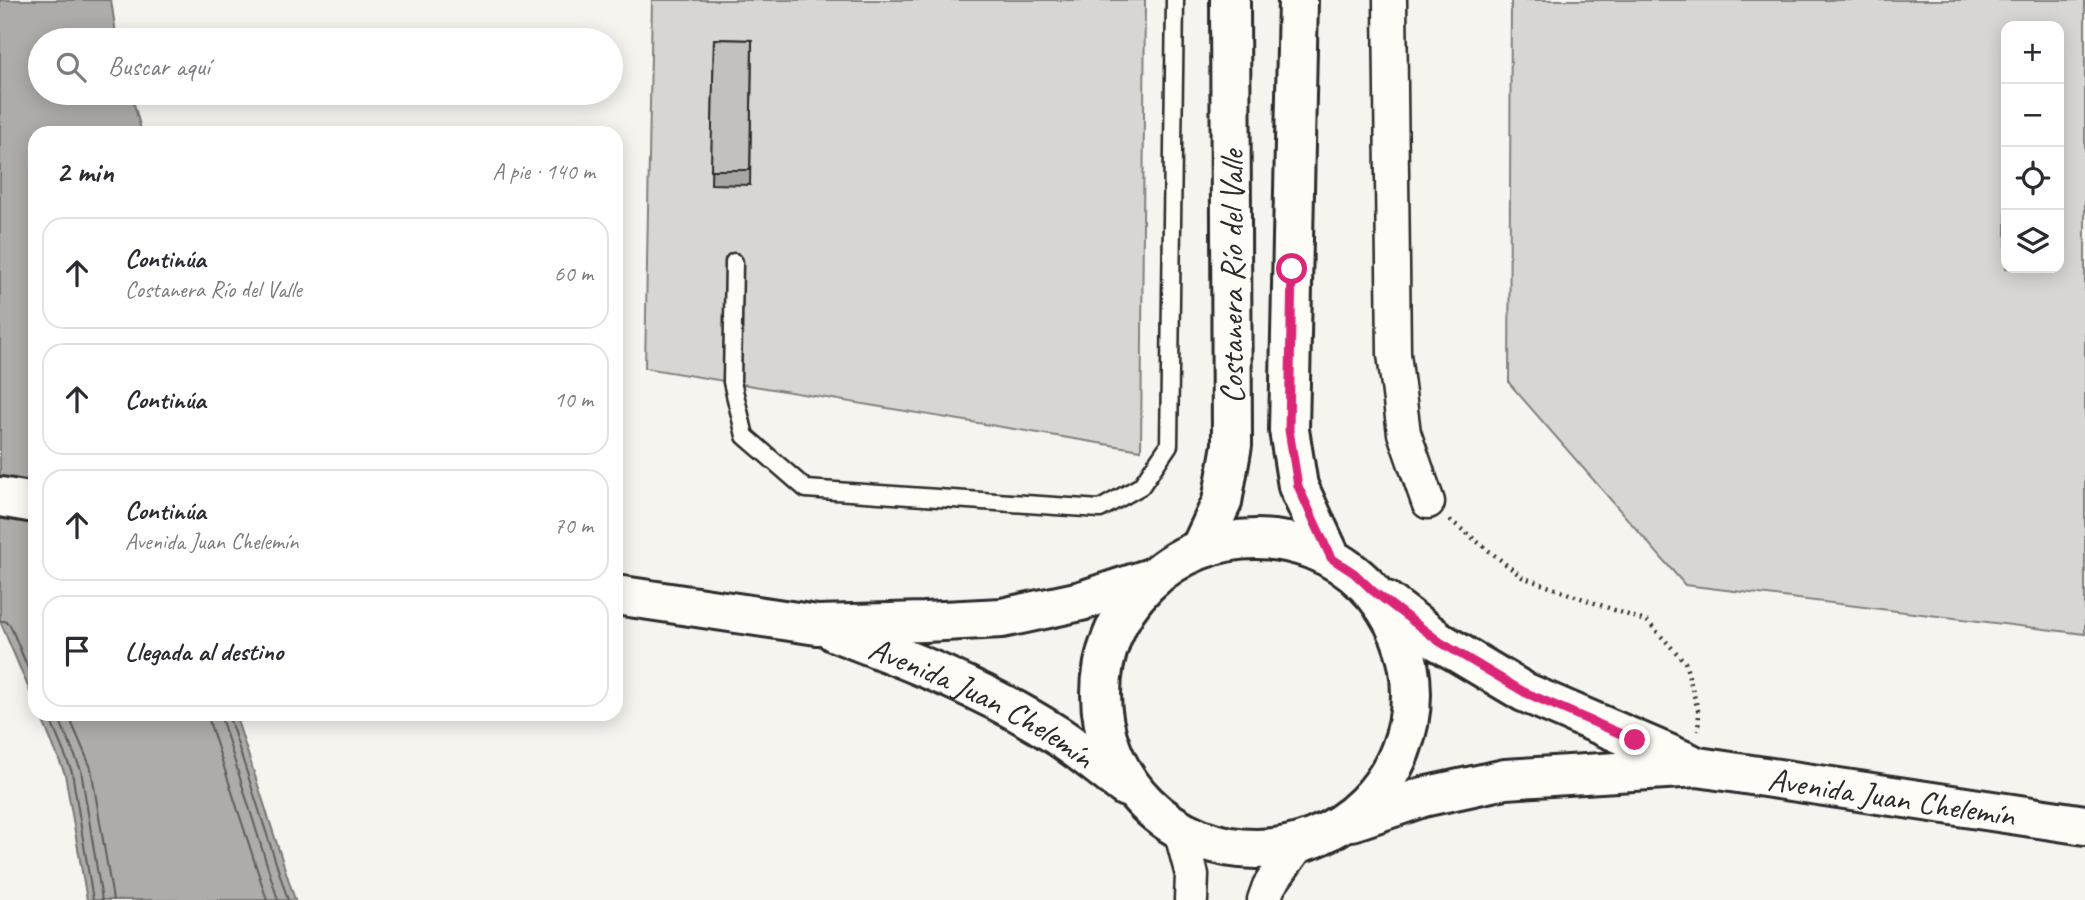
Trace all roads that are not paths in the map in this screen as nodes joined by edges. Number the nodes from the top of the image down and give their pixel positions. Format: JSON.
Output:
{"nodes":[{"id":1,"x":1175,"y":0,"type":"edge"},
{"id":2,"x":1230,"y":0,"type":"edge"},
{"id":3,"x":1298,"y":0,"type":"edge"},
{"id":4,"x":1390,"y":0,"type":"edge"},
{"id":5,"x":734,"y":262,"type":"dead end"},
{"id":6,"x":0,"y":497,"type":"edge"},
{"id":7,"x":28,"y":502,"type":"edge"},
{"id":8,"x":1428,"y":502,"type":"road end"},
{"id":9,"x":1200,"y":549,"type":"junction"},
{"id":10,"x":1331,"y":558,"type":"junction"},
{"id":11,"x":1154,"y":577,"type":"junction"},
{"id":12,"x":1373,"y":591,"type":"junction"},
{"id":13,"x":623,"y":596,"type":"edge"},
{"id":14,"x":817,"y":625,"type":"junction"},
{"id":15,"x":1698,"y":767,"type":"junction"},
{"id":16,"x":1138,"y":796,"type":"junction"},
{"id":17,"x":2085,"y":825,"type":"edge"},
{"id":18,"x":1336,"y":827,"type":"junction"},
{"id":19,"x":1180,"y":830,"type":"junction"},
{"id":20,"x":1300,"y":843,"type":"junction"},
{"id":21,"x":1191,"y":900,"type":"edge"},
{"id":22,"x":1264,"y":900,"type":"edge"}],
"edges":[{"from":1,"to":5,"type":"lane"},
{"from":2,"to":9,"type":"main road","name":"Costanera Río del Valle"},
{"from":3,"to":10,"type":"main road","name":"Costanera Río del Valle"},
{"from":4,"to":8,"type":"street"},
{"from":6,"to":7,"type":"main road"},
{"from":9,"to":10,"type":"main road"},
{"from":9,"to":11,"type":"main road"},
{"from":10,"to":12,"type":"main road"},
{"from":11,"to":14,"type":"main road","name":"Avenida Juan Chelemín"},
{"from":11,"to":16,"type":"main road"},
{"from":12,"to":15,"type":"main road","name":"Avenida Juan Chelemín"},
{"from":12,"to":18,"type":"main road"},
{"from":13,"to":14,"type":"main road","name":"Avenida Juan Chelemín"},
{"from":14,"to":16,"type":"main road","name":"Avenida Juan Chelemín"},
{"from":15,"to":17,"type":"main road","name":"Avenida Juan Chelemín"},
{"from":15,"to":18,"type":"main road","name":"Avenida Juan Chelemín"},
{"from":16,"to":19,"type":"main road"},
{"from":18,"to":20,"type":"main road"},
{"from":19,"to":20,"type":"main road"},
{"from":19,"to":21,"type":"street"},
{"from":20,"to":22,"type":"street"}]}
